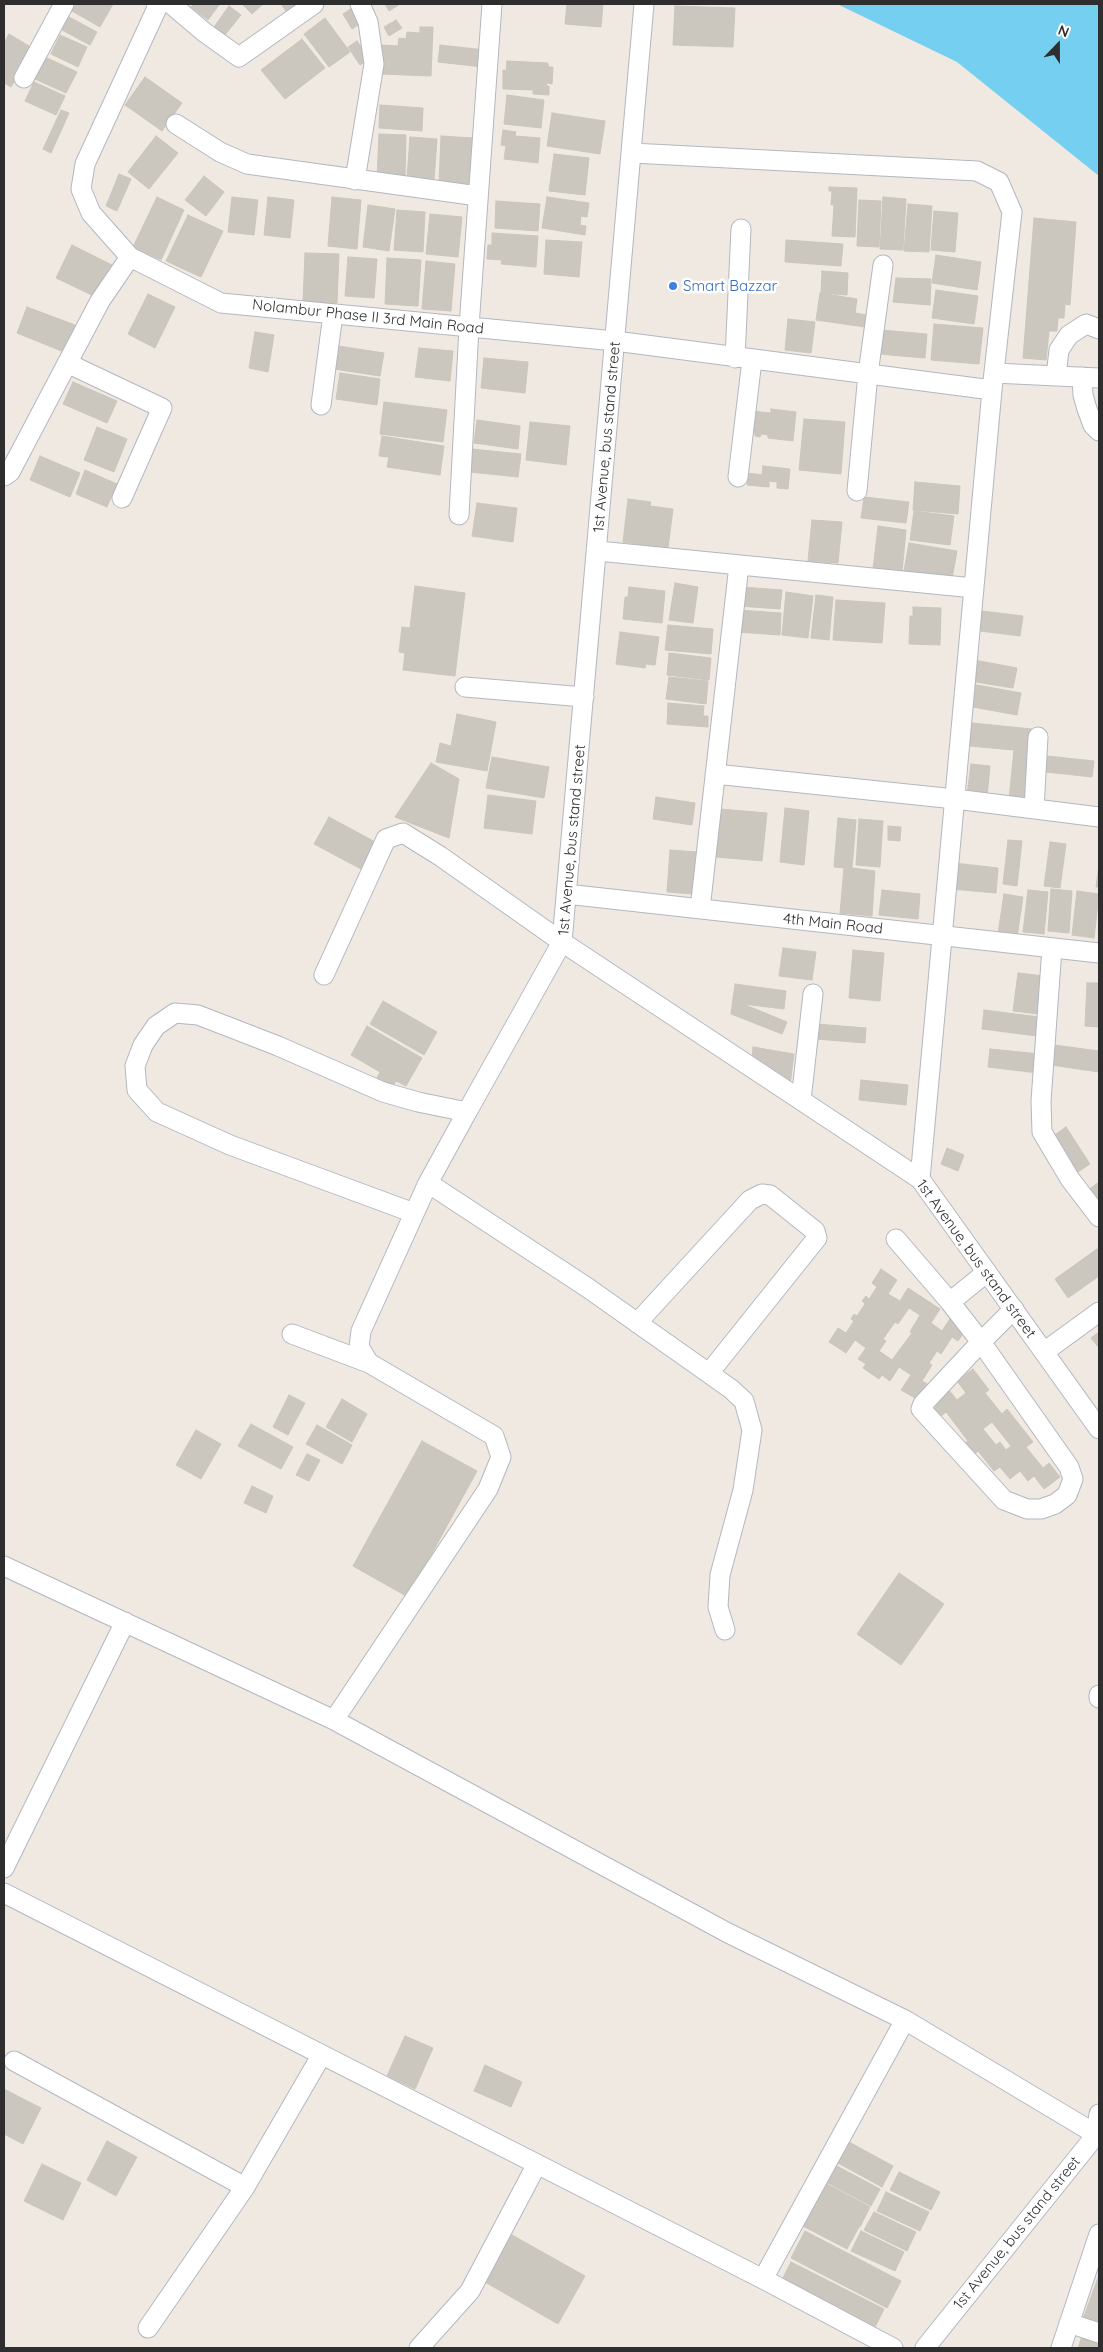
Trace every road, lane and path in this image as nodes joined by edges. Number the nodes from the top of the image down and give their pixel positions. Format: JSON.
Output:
{"nodes":[{"id":1,"x":64,"y":4,"type":"edge"},
{"id":2,"x":156,"y":4,"type":"edge"},
{"id":3,"x":171,"y":4,"type":"edge"},
{"id":4,"x":314,"y":4,"type":"edge"},
{"id":5,"x":360,"y":4,"type":"edge"},
{"id":6,"x":492,"y":4,"type":"edge"},
{"id":7,"x":644,"y":4,"type":"edge"},
{"id":8,"x":24,"y":78,"type":"dead end"},
{"id":9,"x":176,"y":124,"type":"dead end"},
{"id":10,"x":632,"y":153,"type":"junction"},
{"id":11,"x":355,"y":180,"type":"junction"},
{"id":12,"x":478,"y":196,"type":"junction"},
{"id":13,"x":740,"y":228,"type":"dead end"},
{"id":14,"x":130,"y":257,"type":"junction"},
{"id":15,"x":883,"y":266,"type":"dead end"},
{"id":16,"x":333,"y":314,"type":"junction"},
{"id":17,"x":469,"y":327,"type":"junction"},
{"id":18,"x":1099,"y":329,"type":"edge"},
{"id":19,"x":615,"y":341,"type":"junction"},
{"id":20,"x":743,"y":359,"type":"junction"},
{"id":21,"x":67,"y":362,"type":"junction"},
{"id":22,"x":868,"y":374,"type":"junction"},
{"id":23,"x":1056,"y":376,"type":"junction"},
{"id":24,"x":1091,"y":377,"type":"edge"},
{"id":25,"x":993,"y":381,"type":"junction"},
{"id":26,"x":321,"y":405,"type":"dead end"},
{"id":27,"x":1099,"y":431,"type":"edge"},
{"id":28,"x":7,"y":474,"type":"edge"},
{"id":29,"x":738,"y":477,"type":"dead end"},
{"id":30,"x":857,"y":490,"type":"dead end"},
{"id":31,"x":122,"y":498,"type":"dead end"},
{"id":32,"x":459,"y":515,"type":"dead end"},
{"id":33,"x":598,"y":551,"type":"junction"},
{"id":34,"x":738,"y":565,"type":"junction"},
{"id":35,"x":974,"y":588,"type":"junction"},
{"id":36,"x":465,"y":687,"type":"dead end"},
{"id":37,"x":584,"y":697,"type":"junction"},
{"id":38,"x":1038,"y":738,"type":"dead end"},
{"id":39,"x":715,"y":774,"type":"junction"},
{"id":40,"x":954,"y":799,"type":"junction"},
{"id":41,"x":1034,"y":809,"type":"junction"},
{"id":42,"x":1099,"y":817,"type":"edge"},
{"id":43,"x":566,"y":894,"type":"junction"},
{"id":44,"x":700,"y":909,"type":"junction"},
{"id":45,"x":942,"y":936,"type":"junction"},
{"id":46,"x":562,"y":942,"type":"junction"},
{"id":47,"x":1052,"y":948,"type":"junction"},
{"id":48,"x":1099,"y":953,"type":"edge"},
{"id":49,"x":324,"y":975,"type":"dead end"},
{"id":50,"x":813,"y":994,"type":"dead end"},
{"id":51,"x":801,"y":1100,"type":"junction"},
{"id":52,"x":467,"y":1112,"type":"junction"},
{"id":53,"x":920,"y":1179,"type":"junction"},
{"id":54,"x":428,"y":1183,"type":"junction"},
{"id":55,"x":414,"y":1214,"type":"junction"},
{"id":56,"x":1099,"y":1217,"type":"edge"},
{"id":57,"x":896,"y":1240,"type":"dead end"},
{"id":58,"x":987,"y":1272,"type":"junction"},
{"id":59,"x":950,"y":1302,"type":"junction"},
{"id":60,"x":1014,"y":1309,"type":"junction"},
{"id":61,"x":1099,"y":1312,"type":"edge"},
{"id":62,"x":637,"y":1323,"type":"junction"},
{"id":63,"x":292,"y":1334,"type":"dead end"},
{"id":64,"x":981,"y":1342,"type":"junction"},
{"id":65,"x":1044,"y":1352,"type":"junction"},
{"id":66,"x":369,"y":1363,"type":"junction"},
{"id":67,"x":709,"y":1373,"type":"junction"},
{"id":68,"x":1099,"y":1429,"type":"edge"},
{"id":69,"x":4,"y":1566,"type":"edge"},
{"id":70,"x":124,"y":1622,"type":"junction"},
{"id":71,"x":725,"y":1630,"type":"dead end"},
{"id":72,"x":334,"y":1720,"type":"junction"},
{"id":73,"x":4,"y":1868,"type":"edge"},
{"id":74,"x":4,"y":1893,"type":"edge"},
{"id":75,"x":905,"y":2020,"type":"junction"},
{"id":76,"x":321,"y":2056,"type":"junction"},
{"id":77,"x":14,"y":2061,"type":"dead end"},
{"id":78,"x":1099,"y":2114,"type":"edge"},
{"id":79,"x":1098,"y":2135,"type":"edge"},
{"id":80,"x":537,"y":2164,"type":"junction"},
{"id":81,"x":245,"y":2187,"type":"junction"},
{"id":82,"x":1099,"y":2234,"type":"edge"},
{"id":83,"x":763,"y":2279,"type":"junction"},
{"id":84,"x":1069,"y":2323,"type":"junction"},
{"id":85,"x":148,"y":2328,"type":"dead end"},
{"id":86,"x":1099,"y":2333,"type":"edge"},
{"id":87,"x":419,"y":2348,"type":"edge"},
{"id":88,"x":893,"y":2348,"type":"edge"},
{"id":89,"x":925,"y":2348,"type":"edge"},
{"id":90,"x":1060,"y":2348,"type":"edge"}],
"edges":[{"from":1,"to":8,"type":"street"},
{"from":2,"to":14,"type":"street"},
{"from":3,"to":4,"type":"street"},
{"from":5,"to":11,"type":"street"},
{"from":6,"to":12,"type":"street"},
{"from":7,"to":10,"type":"street","name":"1st Avenue, bus stand street"},
{"from":9,"to":11,"type":"street"},
{"from":10,"to":19,"type":"street","name":"1st Avenue, bus stand street"},
{"from":10,"to":25,"type":"street"},
{"from":11,"to":12,"type":"street"},
{"from":12,"to":17,"type":"street"},
{"from":13,"to":20,"type":"street"},
{"from":14,"to":16,"type":"street","name":"Nolambur Phase II 3rd Main Road"},
{"from":14,"to":21,"type":"street"},
{"from":15,"to":22,"type":"street"},
{"from":16,"to":17,"type":"street","name":"Nolambur Phase II 3rd Main Road"},
{"from":16,"to":26,"type":"street"},
{"from":17,"to":19,"type":"street","name":"Nolambur Phase II 3rd Main Road"},
{"from":17,"to":32,"type":"street"},
{"from":18,"to":23,"type":"street"},
{"from":19,"to":20,"type":"street","name":"Nolambur Phase II 3rd Main Road"},
{"from":19,"to":33,"type":"street","name":"1st Avenue, bus stand street"},
{"from":20,"to":22,"type":"street","name":"Nolambur Phase II 3rd Main Road"},
{"from":20,"to":29,"type":"street"},
{"from":21,"to":28,"type":"street"},
{"from":21,"to":31,"type":"street"},
{"from":22,"to":25,"type":"street","name":"Nolambur Phase II 3rd Main Road"},
{"from":22,"to":30,"type":"street"},
{"from":23,"to":24,"type":"street","name":"Nolambur Phase II 3rd Main Road"},
{"from":23,"to":25,"type":"street","name":"Nolambur Phase II 3rd Main Road"},
{"from":24,"to":27,"type":"street"},
{"from":25,"to":35,"type":"street"},
{"from":33,"to":34,"type":"street"},
{"from":33,"to":37,"type":"street","name":"1st Avenue, bus stand street"},
{"from":34,"to":35,"type":"street"},
{"from":34,"to":39,"type":"street"},
{"from":35,"to":40,"type":"street"},
{"from":36,"to":37,"type":"street"},
{"from":37,"to":43,"type":"street","name":"1st Avenue, bus stand street"},
{"from":38,"to":41,"type":"street"},
{"from":39,"to":40,"type":"street"},
{"from":39,"to":44,"type":"street"},
{"from":40,"to":41,"type":"street"},
{"from":40,"to":45,"type":"street"},
{"from":41,"to":42,"type":"street"},
{"from":43,"to":44,"type":"street","name":"4th Main Road"},
{"from":43,"to":46,"type":"street","name":"1st Avenue, bus stand street"},
{"from":44,"to":45,"type":"street","name":"4th Main Road"},
{"from":45,"to":47,"type":"street","name":"4th Main Road"},
{"from":45,"to":53,"type":"street"},
{"from":46,"to":49,"type":"street"},
{"from":46,"to":51,"type":"street","name":"1st Avenue, bus stand street"},
{"from":46,"to":52,"type":"street"},
{"from":47,"to":48,"type":"street","name":"4th Main Road"},
{"from":47,"to":56,"type":"street"},
{"from":50,"to":51,"type":"street"},
{"from":51,"to":53,"type":"street","name":"1st Avenue, bus stand street"},
{"from":52,"to":54,"type":"street"},
{"from":52,"to":55,"type":"street"},
{"from":53,"to":58,"type":"street","name":"1st Avenue, bus stand street"},
{"from":54,"to":55,"type":"street"},
{"from":54,"to":62,"type":"street"},
{"from":55,"to":66,"type":"street"},
{"from":57,"to":59,"type":"street"},
{"from":58,"to":59,"type":"street"},
{"from":58,"to":60,"type":"street","name":"1st Avenue, bus stand street"},
{"from":59,"to":64,"type":"street"},
{"from":60,"to":64,"type":"street"},
{"from":60,"to":65,"type":"street","name":"1st Avenue, bus stand street"},
{"from":61,"to":65,"type":"street"},
{"from":62,"to":67,"type":"street"},
{"from":62,"to":67,"type":"street"},
{"from":63,"to":66,"type":"street"},
{"from":64,"to":64,"type":"street"},
{"from":65,"to":68,"type":"street","name":"1st Avenue, bus stand street"},
{"from":66,"to":72,"type":"street"},
{"from":67,"to":71,"type":"street"},
{"from":69,"to":70,"type":"street"},
{"from":70,"to":72,"type":"street"},
{"from":70,"to":73,"type":"street"},
{"from":72,"to":75,"type":"street"},
{"from":74,"to":76,"type":"street"},
{"from":75,"to":79,"type":"street"},
{"from":75,"to":83,"type":"street"},
{"from":76,"to":80,"type":"street"},
{"from":76,"to":81,"type":"street"},
{"from":77,"to":81,"type":"street"},
{"from":78,"to":79,"type":"street"},
{"from":79,"to":89,"type":"street","name":"1st Avenue, bus stand street"},
{"from":80,"to":83,"type":"street"},
{"from":80,"to":87,"type":"street"},
{"from":81,"to":85,"type":"street"},
{"from":82,"to":84,"type":"street"},
{"from":83,"to":88,"type":"street"},
{"from":84,"to":86,"type":"street"},
{"from":84,"to":90,"type":"street"}]}
